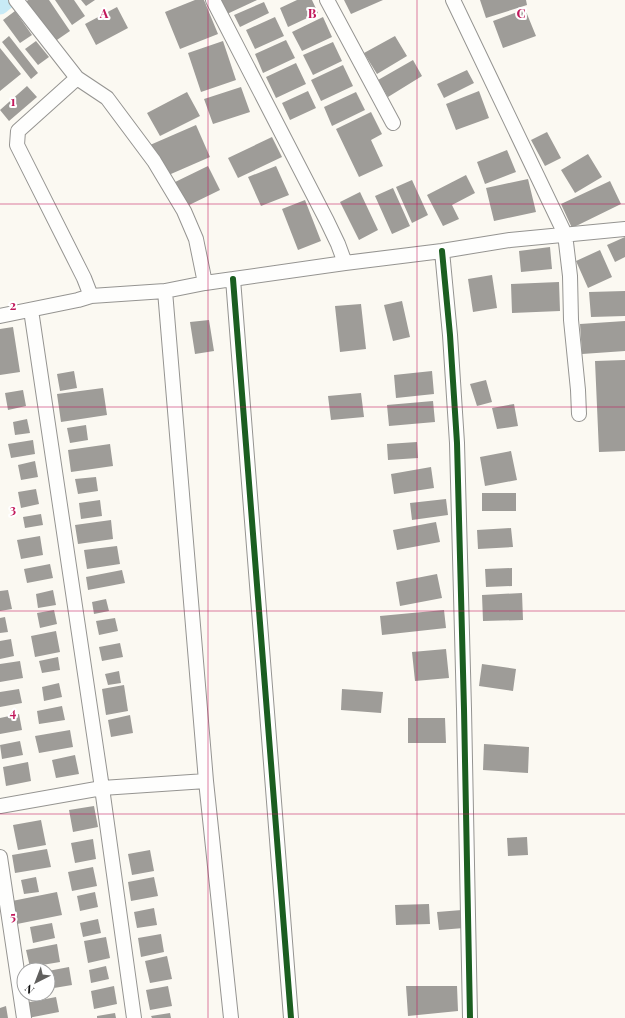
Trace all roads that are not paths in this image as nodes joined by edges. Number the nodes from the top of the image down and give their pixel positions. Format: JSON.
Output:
{"nodes":[{"id":1,"x":213,"y":0,"type":"edge"},
{"id":2,"x":327,"y":0,"type":"edge"},
{"id":3,"x":453,"y":0,"type":"edge"},
{"id":4,"x":18,"y":3,"type":"edge"},
{"id":5,"x":77,"y":78,"type":"junction"},
{"id":6,"x":393,"y":124,"type":"dead end"},
{"id":7,"x":625,"y":229,"type":"edge"},
{"id":8,"x":565,"y":234,"type":"junction"},
{"id":9,"x":442,"y":251,"type":"junction"},
{"id":10,"x":345,"y":263,"type":"junction"},
{"id":11,"x":233,"y":279,"type":"junction"},
{"id":12,"x":205,"y":283,"type":"junction"},
{"id":13,"x":165,"y":291,"type":"junction"},
{"id":14,"x":91,"y":296,"type":"junction"},
{"id":15,"x":31,"y":310,"type":"junction"},
{"id":16,"x":0,"y":316,"type":"edge"},
{"id":17,"x":579,"y":414,"type":"dead end"},
{"id":18,"x":206,"y":781,"type":"junction"},
{"id":19,"x":102,"y":788,"type":"junction"},
{"id":20,"x":0,"y":806,"type":"edge"},
{"id":21,"x":0,"y":857,"type":"edge"},
{"id":22,"x":24,"y":1018,"type":"edge"},
{"id":23,"x":134,"y":1018,"type":"edge"},
{"id":24,"x":231,"y":1018,"type":"edge"},
{"id":25,"x":291,"y":1018,"type":"edge"},
{"id":26,"x":470,"y":1018,"type":"edge"}],
"edges":[{"from":1,"to":10,"type":"street"},
{"from":2,"to":6,"type":"street"},
{"from":3,"to":8,"type":"street"},
{"from":4,"to":5,"type":"street"},
{"from":5,"to":12,"type":"street"},
{"from":5,"to":14,"type":"street"},
{"from":7,"to":8,"type":"street"},
{"from":8,"to":9,"type":"street"},
{"from":8,"to":17,"type":"street"},
{"from":9,"to":10,"type":"street"},
{"from":9,"to":26,"type":"street"},
{"from":10,"to":11,"type":"street"},
{"from":11,"to":12,"type":"street"},
{"from":11,"to":25,"type":"street"},
{"from":12,"to":13,"type":"street"},
{"from":13,"to":14,"type":"street"},
{"from":13,"to":18,"type":"street"},
{"from":14,"to":15,"type":"street"},
{"from":15,"to":16,"type":"street"},
{"from":15,"to":19,"type":"street"},
{"from":18,"to":19,"type":"street"},
{"from":18,"to":24,"type":"street"},
{"from":19,"to":20,"type":"street"},
{"from":19,"to":23,"type":"street"},
{"from":21,"to":22,"type":"street"}]}
